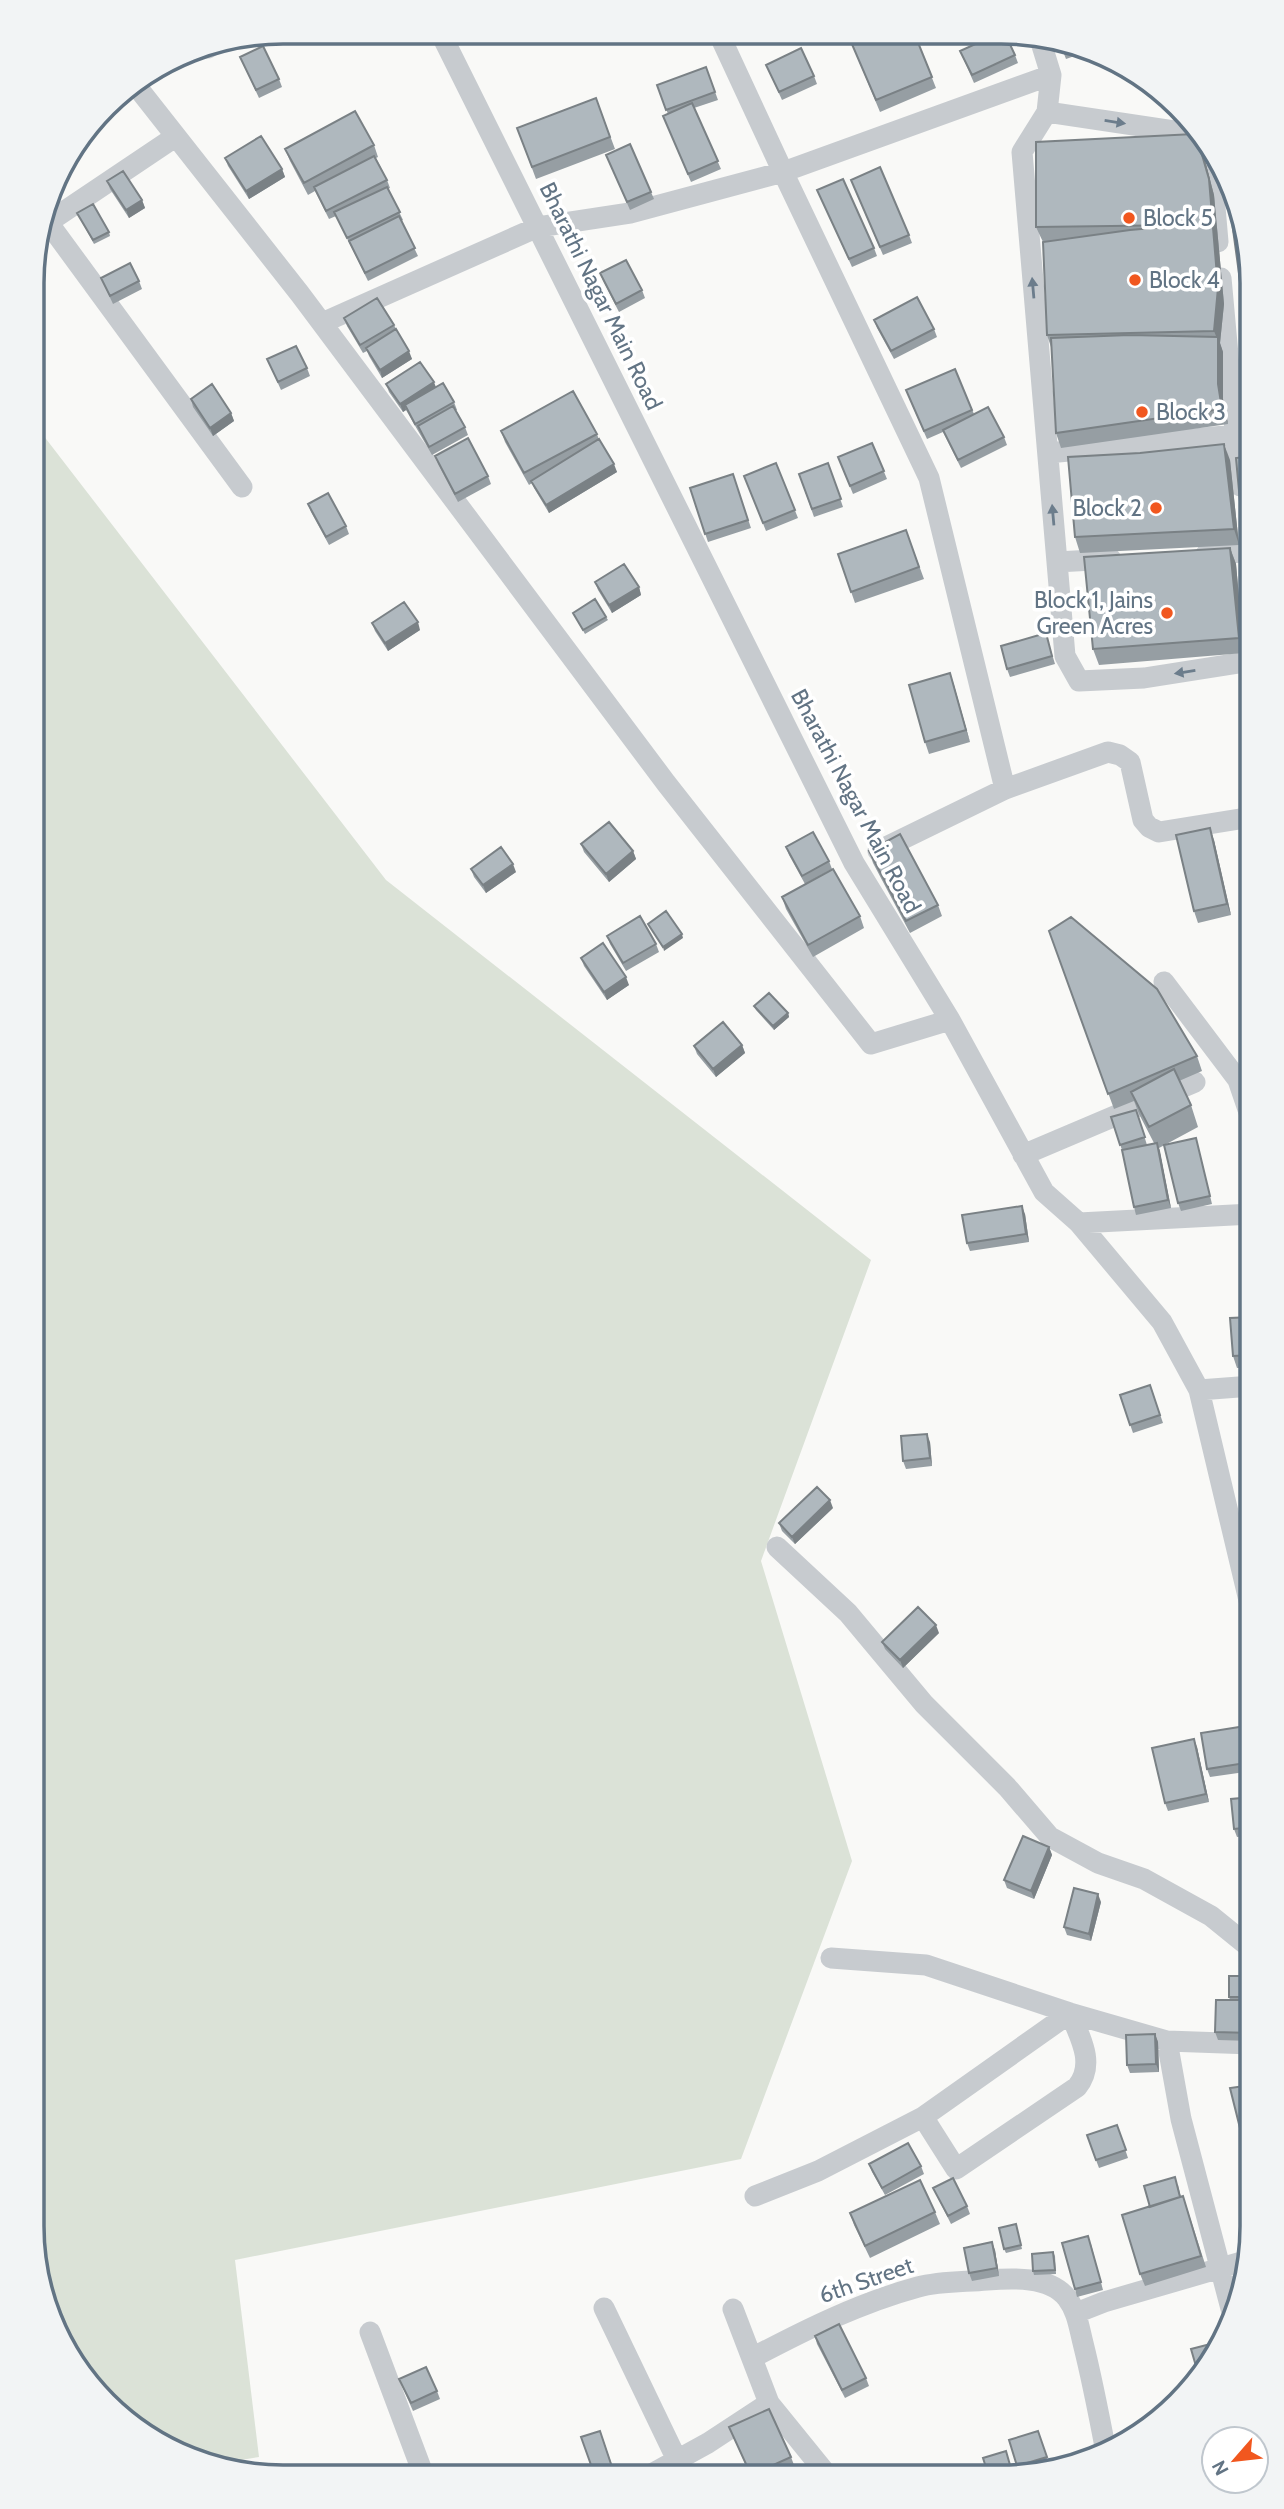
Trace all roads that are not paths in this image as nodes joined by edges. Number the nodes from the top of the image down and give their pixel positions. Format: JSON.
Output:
{"nodes":[{"id":1,"x":446,"y":44,"type":"edge"},
{"id":2,"x":724,"y":44,"type":"edge"},
{"id":3,"x":1042,"y":47,"type":"edge"},
{"id":4,"x":1051,"y":75,"type":"junction"},
{"id":5,"x":140,"y":91,"type":"edge"},
{"id":6,"x":1047,"y":112,"type":"junction"},
{"id":7,"x":1187,"y":133,"type":"edge"},
{"id":8,"x":175,"y":137,"type":"junction"},
{"id":9,"x":1211,"y":169,"type":"edge"},
{"id":10,"x":783,"y":172,"type":"junction"},
{"id":11,"x":53,"y":216,"type":"edge"},
{"id":12,"x":538,"y":227,"type":"junction"},
{"id":13,"x":50,"y":230,"type":"edge"},
{"id":14,"x":1056,"y":250,"type":"edge"},
{"id":15,"x":1030,"y":251,"type":"junction"},
{"id":16,"x":322,"y":323,"type":"junction"},
{"id":17,"x":1227,"y":346,"type":"junction"},
{"id":18,"x":1206,"y":347,"type":"edge"},
{"id":19,"x":1235,"y":435,"type":"junction"},
{"id":20,"x":1048,"y":453,"type":"junction"},
{"id":21,"x":242,"y":488,"type":"dead end"},
{"id":22,"x":1240,"y":489,"type":"edge"},
{"id":23,"x":1240,"y":552,"type":"edge"},
{"id":24,"x":1181,"y":555,"type":"edge"},
{"id":25,"x":1130,"y":558,"type":"edge"},
{"id":26,"x":1057,"y":562,"type":"junction"},
{"id":27,"x":1240,"y":663,"type":"edge"},
{"id":28,"x":1005,"y":789,"type":"junction"},
{"id":29,"x":1240,"y":819,"type":"edge"},
{"id":30,"x":854,"y":863,"type":"junction"},
{"id":31,"x":1164,"y":982,"type":"dead end"},
{"id":32,"x":950,"y":1020,"type":"junction"},
{"id":33,"x":1195,"y":1082,"type":"edge"},
{"id":34,"x":1240,"y":1086,"type":"edge"},
{"id":35,"x":1023,"y":1155,"type":"junction"},
{"id":36,"x":1240,"y":1215,"type":"edge"},
{"id":37,"x":1079,"y":1223,"type":"junction"},
{"id":38,"x":1240,"y":1388,"type":"edge"},
{"id":39,"x":1199,"y":1390,"type":"junction"},
{"id":40,"x":777,"y":1547,"type":"dead end"},
{"id":41,"x":1240,"y":1563,"type":"edge"},
{"id":42,"x":1240,"y":1940,"type":"edge"},
{"id":43,"x":831,"y":1958,"type":"dead end"},
{"id":44,"x":1070,"y":2013,"type":"junction"},
{"id":45,"x":1167,"y":2041,"type":"junction"},
{"id":46,"x":1240,"y":2044,"type":"edge"},
{"id":47,"x":923,"y":2117,"type":"junction"},
{"id":48,"x":755,"y":2196,"type":"dead end"},
{"id":49,"x":1237,"y":2263,"type":"edge"},
{"id":50,"x":1221,"y":2268,"type":"junction"},
{"id":51,"x":1229,"y":2299,"type":"edge"},
{"id":52,"x":604,"y":2308,"type":"dead end"},
{"id":53,"x":733,"y":2309,"type":"dead end"},
{"id":54,"x":1076,"y":2313,"type":"junction"},
{"id":55,"x":370,"y":2332,"type":"dead end"},
{"id":56,"x":752,"y":2358,"type":"junction"},
{"id":57,"x":769,"y":2403,"type":"junction"},
{"id":58,"x":1104,"y":2442,"type":"edge"},
{"id":59,"x":677,"y":2460,"type":"junction"},
{"id":60,"x":420,"y":2465,"type":"edge"},
{"id":61,"x":668,"y":2465,"type":"edge"},
{"id":62,"x":819,"y":2465,"type":"edge"}],
"edges":[{"from":1,"to":12,"type":"street","name":"Bharathi Nagar Main Road"},
{"from":2,"to":10,"type":"street"},
{"from":3,"to":4,"type":"street"},
{"from":4,"to":6,"type":"street"},
{"from":4,"to":10,"type":"street"},
{"from":5,"to":8,"type":"street"},
{"from":6,"to":7,"type":"street","one_way":true},
{"from":6,"to":15,"type":"street"},
{"from":8,"to":11,"type":"street"},
{"from":8,"to":16,"type":"street"},
{"from":9,"to":17,"type":"street"},
{"from":10,"to":12,"type":"street"},
{"from":10,"to":28,"type":"street"},
{"from":12,"to":16,"type":"street"},
{"from":12,"to":30,"type":"street","name":"Bharathi Nagar Main Road"},
{"from":13,"to":21,"type":"street"},
{"from":14,"to":15,"type":"street"},
{"from":20,"to":15,"type":"street","one_way":true},
{"from":16,"to":32,"type":"street"},
{"from":17,"to":18,"type":"street"},
{"from":17,"to":19,"type":"street"},
{"from":19,"to":20,"type":"street"},
{"from":19,"to":22,"type":"street"},
{"from":26,"to":20,"type":"street","one_way":true},
{"from":23,"to":24,"type":"street"},
{"from":25,"to":26,"type":"street"},
{"from":27,"to":26,"type":"street","one_way":true},
{"from":28,"to":29,"type":"street"},
{"from":28,"to":30,"type":"street"},
{"from":30,"to":32,"type":"street","name":"Bharathi Nagar Main Road"},
{"from":31,"to":34,"type":"street"},
{"from":32,"to":35,"type":"street","name":"Bharathi Nagar Main Road"},
{"from":33,"to":35,"type":"street"},
{"from":35,"to":37,"type":"street","name":"Bharathi Nagar Main Road"},
{"from":36,"to":37,"type":"street"},
{"from":37,"to":39,"type":"street","name":"Bharathi Nagar Main Road"},
{"from":38,"to":39,"type":"street"},
{"from":39,"to":41,"type":"street","name":"Bharathi Nagar Main Road"},
{"from":40,"to":42,"type":"street"},
{"from":43,"to":44,"type":"street"},
{"from":44,"to":45,"type":"street"},
{"from":44,"to":47,"type":"street"},
{"from":44,"to":47,"type":"street"},
{"from":45,"to":46,"type":"street"},
{"from":45,"to":50,"type":"street"},
{"from":47,"to":48,"type":"street"},
{"from":49,"to":50,"type":"street"},
{"from":50,"to":51,"type":"street"},
{"from":50,"to":54,"type":"street"},
{"from":52,"to":59,"type":"street"},
{"from":53,"to":56,"type":"street"},
{"from":54,"to":56,"type":"street","name":"6th Street"},
{"from":54,"to":58,"type":"street"},
{"from":55,"to":60,"type":"street"},
{"from":56,"to":57,"type":"street"},
{"from":57,"to":59,"type":"street"},
{"from":57,"to":62,"type":"street"},
{"from":59,"to":61,"type":"street"}]}
